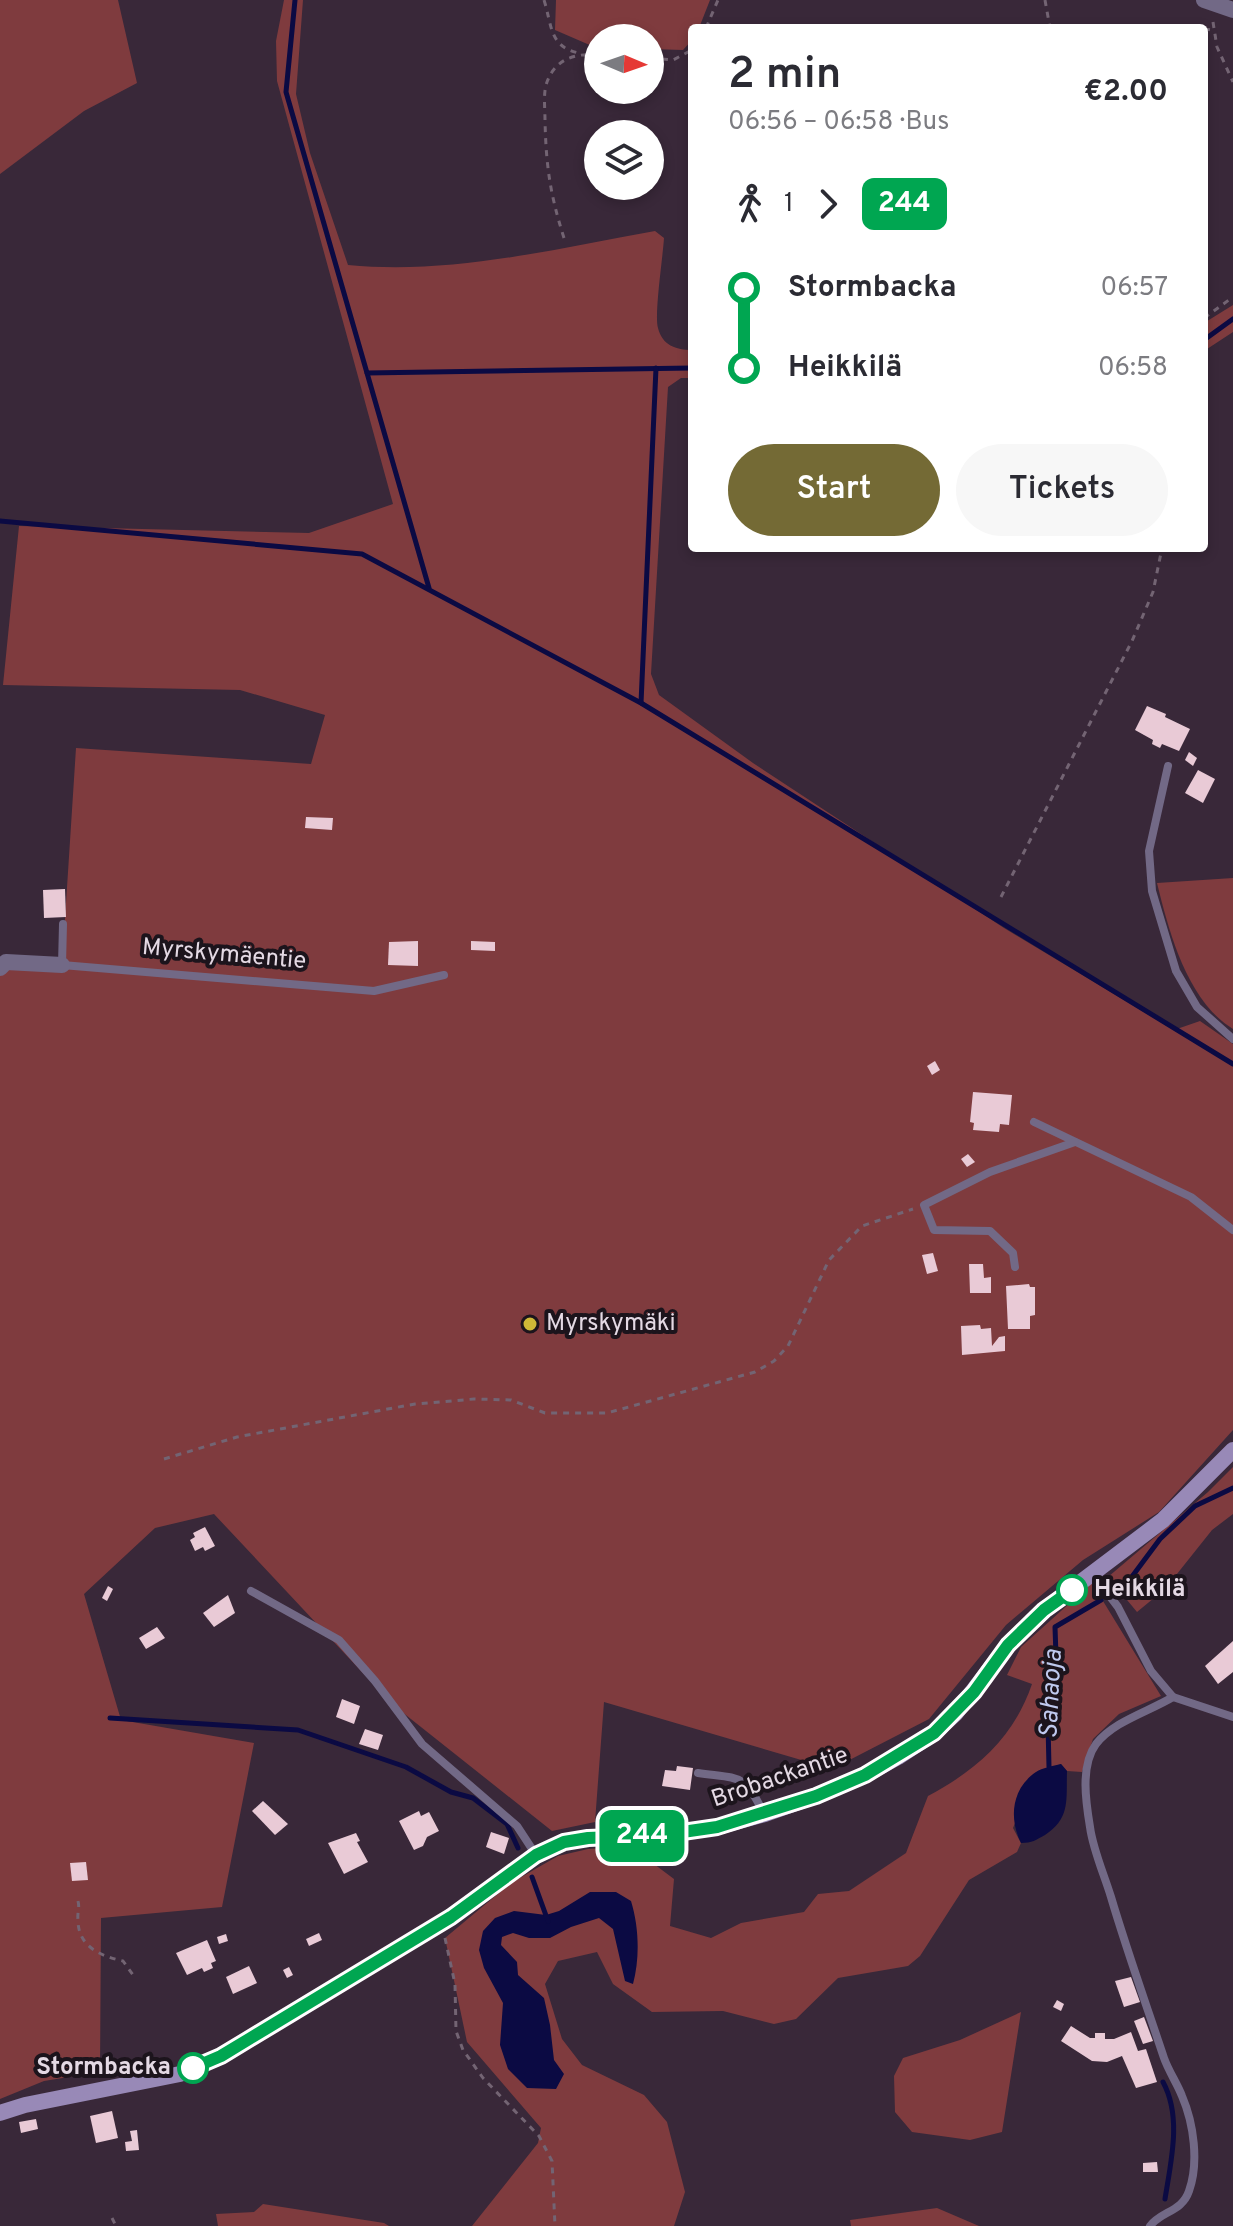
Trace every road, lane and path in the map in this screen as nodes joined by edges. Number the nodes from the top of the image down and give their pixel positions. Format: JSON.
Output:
{"nodes":[{"id":1,"x":544,"y":0,"type":"edge"},
{"id":2,"x":718,"y":0,"type":"edge"},
{"id":3,"x":1045,"y":0,"type":"edge"},
{"id":4,"x":1209,"y":2,"type":"edge"},
{"id":5,"x":1233,"y":10,"type":"edge"},
{"id":6,"x":708,"y":24,"type":"edge"},
{"id":7,"x":1049,"y":24,"type":"edge"},
{"id":8,"x":1208,"y":30,"type":"edge"},
{"id":9,"x":1212,"y":30,"type":"junction"},
{"id":10,"x":688,"y":52,"type":"edge"},
{"id":11,"x":579,"y":53,"type":"junction"},
{"id":12,"x":584,"y":54,"type":"edge"},
{"id":13,"x":664,"y":59,"type":"edge"},
{"id":14,"x":1233,"y":82,"type":"edge"},
{"id":15,"x":564,"y":238,"type":"dead end"},
{"id":16,"x":1233,"y":297,"type":"edge"},
{"id":17,"x":1208,"y":315,"type":"edge"},
{"id":18,"x":1161,"y":552,"type":"edge"},
{"id":19,"x":1168,"y":766,"type":"dead end"},
{"id":20,"x":1001,"y":897,"type":"dead end"},
{"id":21,"x":63,"y":924,"type":"dead end"},
{"id":22,"x":62,"y":965,"type":"junction"},
{"id":23,"x":0,"y":968,"type":"edge"},
{"id":24,"x":444,"y":975,"type":"dead end"},
{"id":25,"x":1233,"y":1039,"type":"edge"},
{"id":26,"x":1034,"y":1122,"type":"dead end"},
{"id":27,"x":1075,"y":1142,"type":"junction"},
{"id":28,"x":924,"y":1205,"type":"junction"},
{"id":29,"x":1233,"y":1230,"type":"edge"},
{"id":30,"x":1015,"y":1267,"type":"dead end"},
{"id":31,"x":1233,"y":1450,"type":"edge"},
{"id":32,"x":164,"y":1459,"type":"dead end"},
{"id":33,"x":1093,"y":1574,"type":"junction"},
{"id":34,"x":251,"y":1591,"type":"dead end"},
{"id":35,"x":1173,"y":1697,"type":"junction"},
{"id":36,"x":1233,"y":1717,"type":"edge"},
{"id":37,"x":698,"y":1773,"type":"dead end"},
{"id":38,"x":765,"y":1814,"type":"junction"},
{"id":39,"x":536,"y":1855,"type":"junction"},
{"id":40,"x":78,"y":1901,"type":"dead end"},
{"id":41,"x":440,"y":1924,"type":"junction"},
{"id":42,"x":133,"y":1975,"type":"dead end"},
{"id":43,"x":0,"y":2113,"type":"edge"},
{"id":44,"x":112,"y":2218,"type":"dead end"},
{"id":45,"x":116,"y":2226,"type":"edge"},
{"id":46,"x":555,"y":2226,"type":"edge"},
{"id":47,"x":1150,"y":2226,"type":"edge"}],
"edges":[{"from":1,"to":11,"type":"path"},
{"from":2,"to":6,"type":"path"},
{"from":3,"to":7,"type":"path"},
{"from":4,"to":5,"type":"street"},
{"from":4,"to":9,"type":"path"},
{"from":8,"to":9,"type":"path"},
{"from":9,"to":14,"type":"path"},
{"from":10,"to":13,"type":"path"},
{"from":11,"to":12,"type":"path"},
{"from":11,"to":15,"type":"path"},
{"from":16,"to":17,"type":"path"},
{"from":18,"to":20,"type":"path"},
{"from":19,"to":25,"type":"lane"},
{"from":21,"to":22,"type":"lane"},
{"from":22,"to":23,"type":"street","name":"Myrskymäentie"},
{"from":22,"to":24,"type":"lane","name":"Myrskymäentie"},
{"from":26,"to":27,"type":"lane"},
{"from":27,"to":28,"type":"lane"},
{"from":27,"to":29,"type":"lane"},
{"from":28,"to":30,"type":"lane"},
{"from":28,"to":32,"type":"path"},
{"from":31,"to":33,"type":"street","name":"Brobackantie"},
{"from":33,"to":35,"type":"lane"},
{"from":33,"to":38,"type":"street","name":"Brobackantie"},
{"from":34,"to":39,"type":"lane"},
{"from":35,"to":36,"type":"lane"},
{"from":35,"to":47,"type":"lane"},
{"from":37,"to":38,"type":"lane"},
{"from":38,"to":39,"type":"street","name":"Brobackantie"},
{"from":39,"to":41,"type":"street","name":"Brobackantie"},
{"from":40,"to":42,"type":"path"},
{"from":41,"to":43,"type":"street","name":"Brobackantie"},
{"from":41,"to":46,"type":"path"},
{"from":44,"to":45,"type":"path"}]}
